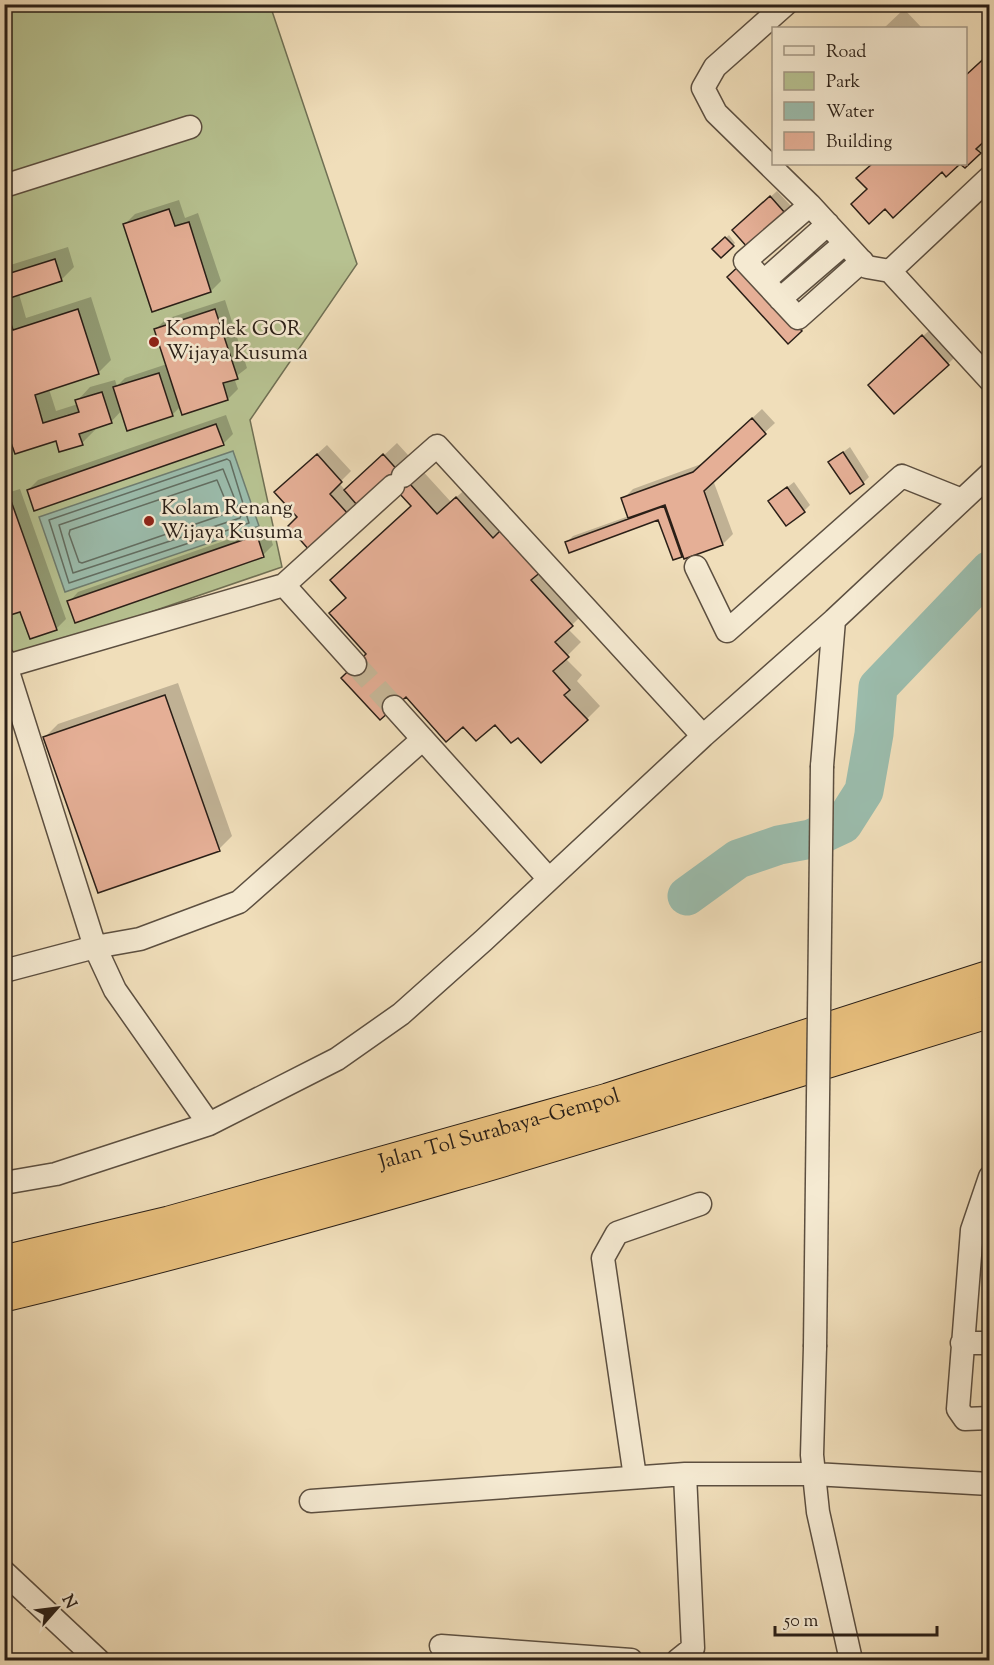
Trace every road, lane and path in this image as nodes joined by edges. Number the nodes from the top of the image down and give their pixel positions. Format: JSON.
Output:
{"nodes":[{"id":1,"x":786,"y":4,"type":"edge"},
{"id":2,"x":190,"y":127,"type":"dead end"},
{"id":3,"x":990,"y":177,"type":"edge"},
{"id":4,"x":4,"y":186,"type":"edge"},
{"id":5,"x":810,"y":205,"type":"junction"},
{"id":6,"x":828,"y":224,"type":"junction"},
{"id":7,"x":845,"y":243,"type":"junction"},
{"id":8,"x":862,"y":261,"type":"junction"},
{"id":9,"x":890,"y":271,"type":"junction"},
{"id":10,"x":764,"y":281,"type":"junction"},
{"id":11,"x":780,"y":299,"type":"junction"},
{"id":12,"x":990,"y":380,"type":"edge"},
{"id":13,"x":990,"y":474,"type":"edge"},
{"id":14,"x":962,"y":500,"type":"junction"},
{"id":15,"x":696,"y":567,"type":"dead end"},
{"id":16,"x":284,"y":585,"type":"junction"},
{"id":17,"x":834,"y":620,"type":"junction"},
{"id":18,"x":6,"y":662,"type":"edge"},
{"id":19,"x":355,"y":664,"type":"tunnel mouth"},
{"id":20,"x":394,"y":708,"type":"tunnel mouth"},
{"id":21,"x":703,"y":736,"type":"junction"},
{"id":22,"x":423,"y":739,"type":"junction"},
{"id":23,"x":549,"y":879,"type":"junction"},
{"id":24,"x":95,"y":947,"type":"junction"},
{"id":25,"x":4,"y":971,"type":"edge"},
{"id":26,"x":990,"y":977,"type":"edge"},
{"id":27,"x":990,"y":1011,"type":"edge"},
{"id":28,"x":209,"y":1124,"type":"junction"},
{"id":29,"x":990,"y":1177,"type":"edge"},
{"id":30,"x":4,"y":1182,"type":"edge"},
{"id":31,"x":700,"y":1204,"type":"dead end"},
{"id":32,"x":981,"y":1230,"type":"edge"},
{"id":33,"x":4,"y":1262,"type":"edge"},
{"id":34,"x":4,"y":1294,"type":"edge"},
{"id":35,"x":962,"y":1343,"type":"junction"},
{"id":36,"x":990,"y":1343,"type":"edge"},
{"id":37,"x":990,"y":1418,"type":"edge"},
{"id":38,"x":685,"y":1474,"type":"junction"},
{"id":39,"x":814,"y":1474,"type":"junction"},
{"id":40,"x":635,"y":1477,"type":"junction"},
{"id":41,"x":990,"y":1484,"type":"edge"},
{"id":42,"x":311,"y":1501,"type":"dead end"},
{"id":43,"x":4,"y":1572,"type":"edge"},
{"id":44,"x":441,"y":1646,"type":"dead end"},
{"id":45,"x":98,"y":1660,"type":"edge"},
{"id":46,"x":631,"y":1660,"type":"edge"},
{"id":47,"x":678,"y":1660,"type":"edge"},
{"id":48,"x":851,"y":1660,"type":"edge"}],
"edges":[{"from":1,"to":5,"type":"street"},
{"from":2,"to":4,"type":"street"},
{"from":3,"to":9,"type":"street"},
{"from":5,"to":6,"type":"street"},
{"from":5,"to":10,"type":"street"},
{"from":6,"to":7,"type":"street"},
{"from":6,"to":10,"type":"street"},
{"from":7,"to":8,"type":"street"},
{"from":7,"to":11,"type":"street"},
{"from":8,"to":9,"type":"street"},
{"from":8,"to":11,"type":"street"},
{"from":9,"to":12,"type":"street"},
{"from":10,"to":11,"type":"street"},
{"from":13,"to":14,"type":"street"},
{"from":14,"to":15,"type":"street"},
{"from":14,"to":17,"type":"street"},
{"from":16,"to":18,"type":"street"},
{"from":16,"to":19,"type":"street"},
{"from":16,"to":21,"type":"street"},
{"from":17,"to":21,"type":"street"},
{"from":17,"to":39,"type":"street","bridge":true},
{"from":18,"to":24,"type":"street"},
{"from":20,"to":22,"type":"street"},
{"from":21,"to":23,"type":"street"},
{"from":22,"to":23,"type":"street"},
{"from":22,"to":24,"type":"street"},
{"from":23,"to":28,"type":"street"},
{"from":24,"to":25,"type":"street"},
{"from":24,"to":28,"type":"street"},
{"from":26,"to":33,"type":"highway","name":"Jalan Tol Surabaya–Gempol"},
{"from":27,"to":34,"type":"highway","name":"Jalan Tol Surabaya–Gempol"},
{"from":28,"to":30,"type":"street"},
{"from":29,"to":32,"type":"street"},
{"from":31,"to":40,"type":"street"},
{"from":32,"to":35,"type":"street"},
{"from":35,"to":36,"type":"street"},
{"from":35,"to":37,"type":"street"},
{"from":38,"to":39,"type":"street"},
{"from":38,"to":40,"type":"street"},
{"from":38,"to":47,"type":"street"},
{"from":39,"to":41,"type":"street"},
{"from":39,"to":48,"type":"street"},
{"from":40,"to":42,"type":"street"},
{"from":43,"to":45,"type":"street"},
{"from":44,"to":46,"type":"street"}]}
